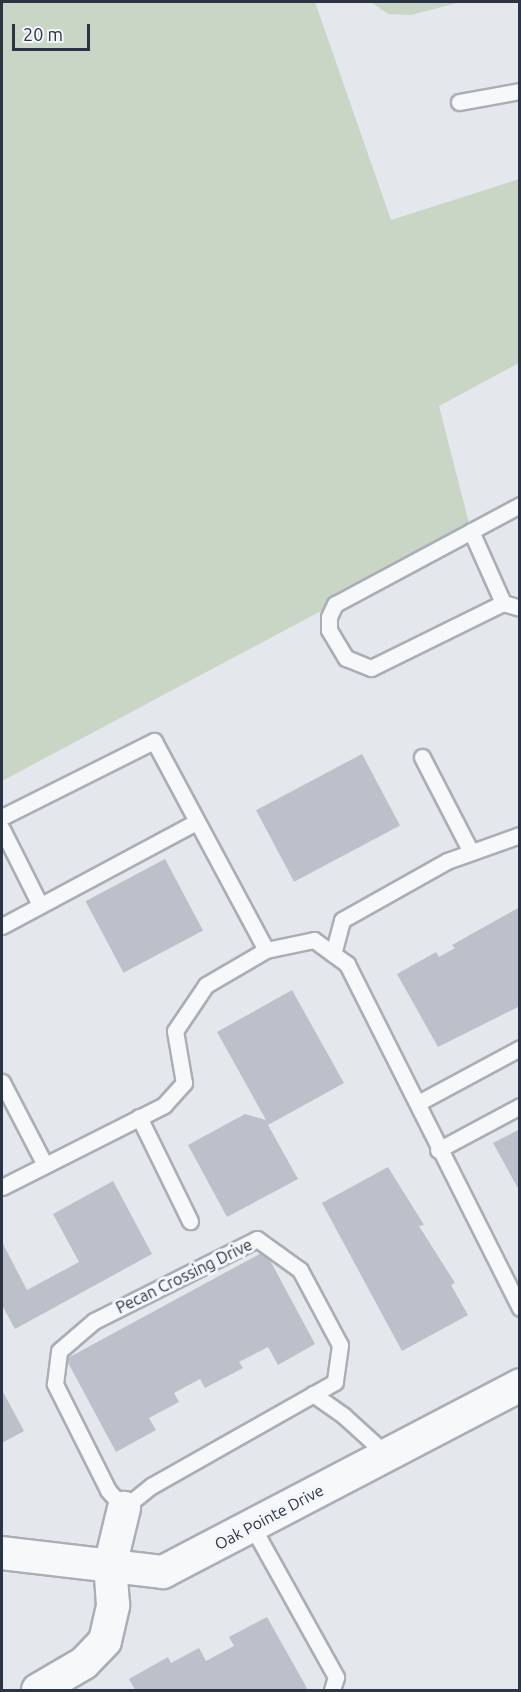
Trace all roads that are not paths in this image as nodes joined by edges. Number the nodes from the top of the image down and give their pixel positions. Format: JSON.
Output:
{"nodes":[{"id":1,"x":519,"y":91,"type":"edge"},
{"id":2,"x":459,"y":102,"type":"dead end"},
{"id":3,"x":519,"y":506,"type":"edge"},
{"id":4,"x":471,"y":531,"type":"junction"},
{"id":5,"x":503,"y":603,"type":"junction"},
{"id":6,"x":519,"y":608,"type":"edge"},
{"id":7,"x":422,"y":757,"type":"dead end"},
{"id":8,"x":2,"y":817,"type":"edge"},
{"id":9,"x":196,"y":822,"type":"junction"},
{"id":10,"x":2,"y":829,"type":"edge"},
{"id":11,"x":519,"y":835,"type":"edge"},
{"id":12,"x":471,"y":852,"type":"junction"},
{"id":13,"x":40,"y":905,"type":"junction"},
{"id":14,"x":2,"y":926,"type":"edge"},
{"id":15,"x":266,"y":950,"type":"junction"},
{"id":16,"x":333,"y":954,"type":"junction"},
{"id":17,"x":519,"y":1048,"type":"edge"},
{"id":18,"x":2,"y":1082,"type":"edge"},
{"id":19,"x":418,"y":1103,"type":"junction"},
{"id":20,"x":519,"y":1106,"type":"edge"},
{"id":21,"x":139,"y":1117,"type":"junction"},
{"id":22,"x":438,"y":1150,"type":"junction"},
{"id":23,"x":45,"y":1165,"type":"junction"},
{"id":24,"x":2,"y":1187,"type":"edge"},
{"id":25,"x":190,"y":1221,"type":"dead end"},
{"id":26,"x":514,"y":1281,"type":"edge"},
{"id":27,"x":519,"y":1308,"type":"edge"},
{"id":28,"x":519,"y":1385,"type":"edge"},
{"id":29,"x":313,"y":1394,"type":"junction"},
{"id":30,"x":387,"y":1455,"type":"junction"},
{"id":31,"x":124,"y":1508,"type":"junction"},
{"id":32,"x":252,"y":1526,"type":"junction"},
{"id":33,"x":2,"y":1553,"type":"edge"},
{"id":34,"x":110,"y":1566,"type":"junction"},
{"id":35,"x":38,"y":1690,"type":"edge"},
{"id":36,"x":332,"y":1690,"type":"edge"}],
"edges":[{"from":1,"to":2,"type":"lane"},
{"from":3,"to":4,"type":"lane"},
{"from":4,"to":5,"type":"lane"},
{"from":4,"to":5,"type":"lane"},
{"from":5,"to":6,"type":"lane"},
{"from":7,"to":12,"type":"lane"},
{"from":8,"to":9,"type":"lane"},
{"from":9,"to":13,"type":"lane"},
{"from":9,"to":15,"type":"lane"},
{"from":10,"to":13,"type":"lane"},
{"from":11,"to":12,"type":"lane"},
{"from":12,"to":16,"type":"lane"},
{"from":13,"to":14,"type":"lane"},
{"from":15,"to":16,"type":"lane"},
{"from":15,"to":21,"type":"lane"},
{"from":16,"to":19,"type":"lane"},
{"from":17,"to":19,"type":"lane"},
{"from":18,"to":23,"type":"lane"},
{"from":19,"to":22,"type":"lane"},
{"from":20,"to":22,"type":"lane"},
{"from":21,"to":23,"type":"lane"},
{"from":21,"to":25,"type":"lane"},
{"from":22,"to":26,"type":"lane"},
{"from":23,"to":24,"type":"lane"},
{"from":26,"to":27,"type":"lane"},
{"from":28,"to":30,"type":"street","name":"Oak Pointe Drive"},
{"from":29,"to":30,"type":"lane"},
{"from":29,"to":31,"type":"lane","name":"Pecan Crossing Drive"},
{"from":29,"to":31,"type":"lane","name":"Pecan Crossing Drive"},
{"from":30,"to":32,"type":"street","name":"Oak Pointe Drive"},
{"from":31,"to":34,"type":"street"},
{"from":32,"to":34,"type":"street","name":"Oak Pointe Drive"},
{"from":32,"to":36,"type":"lane"},
{"from":33,"to":34,"type":"street","name":"Oak Pointe Drive"},
{"from":34,"to":35,"type":"street"}]}
